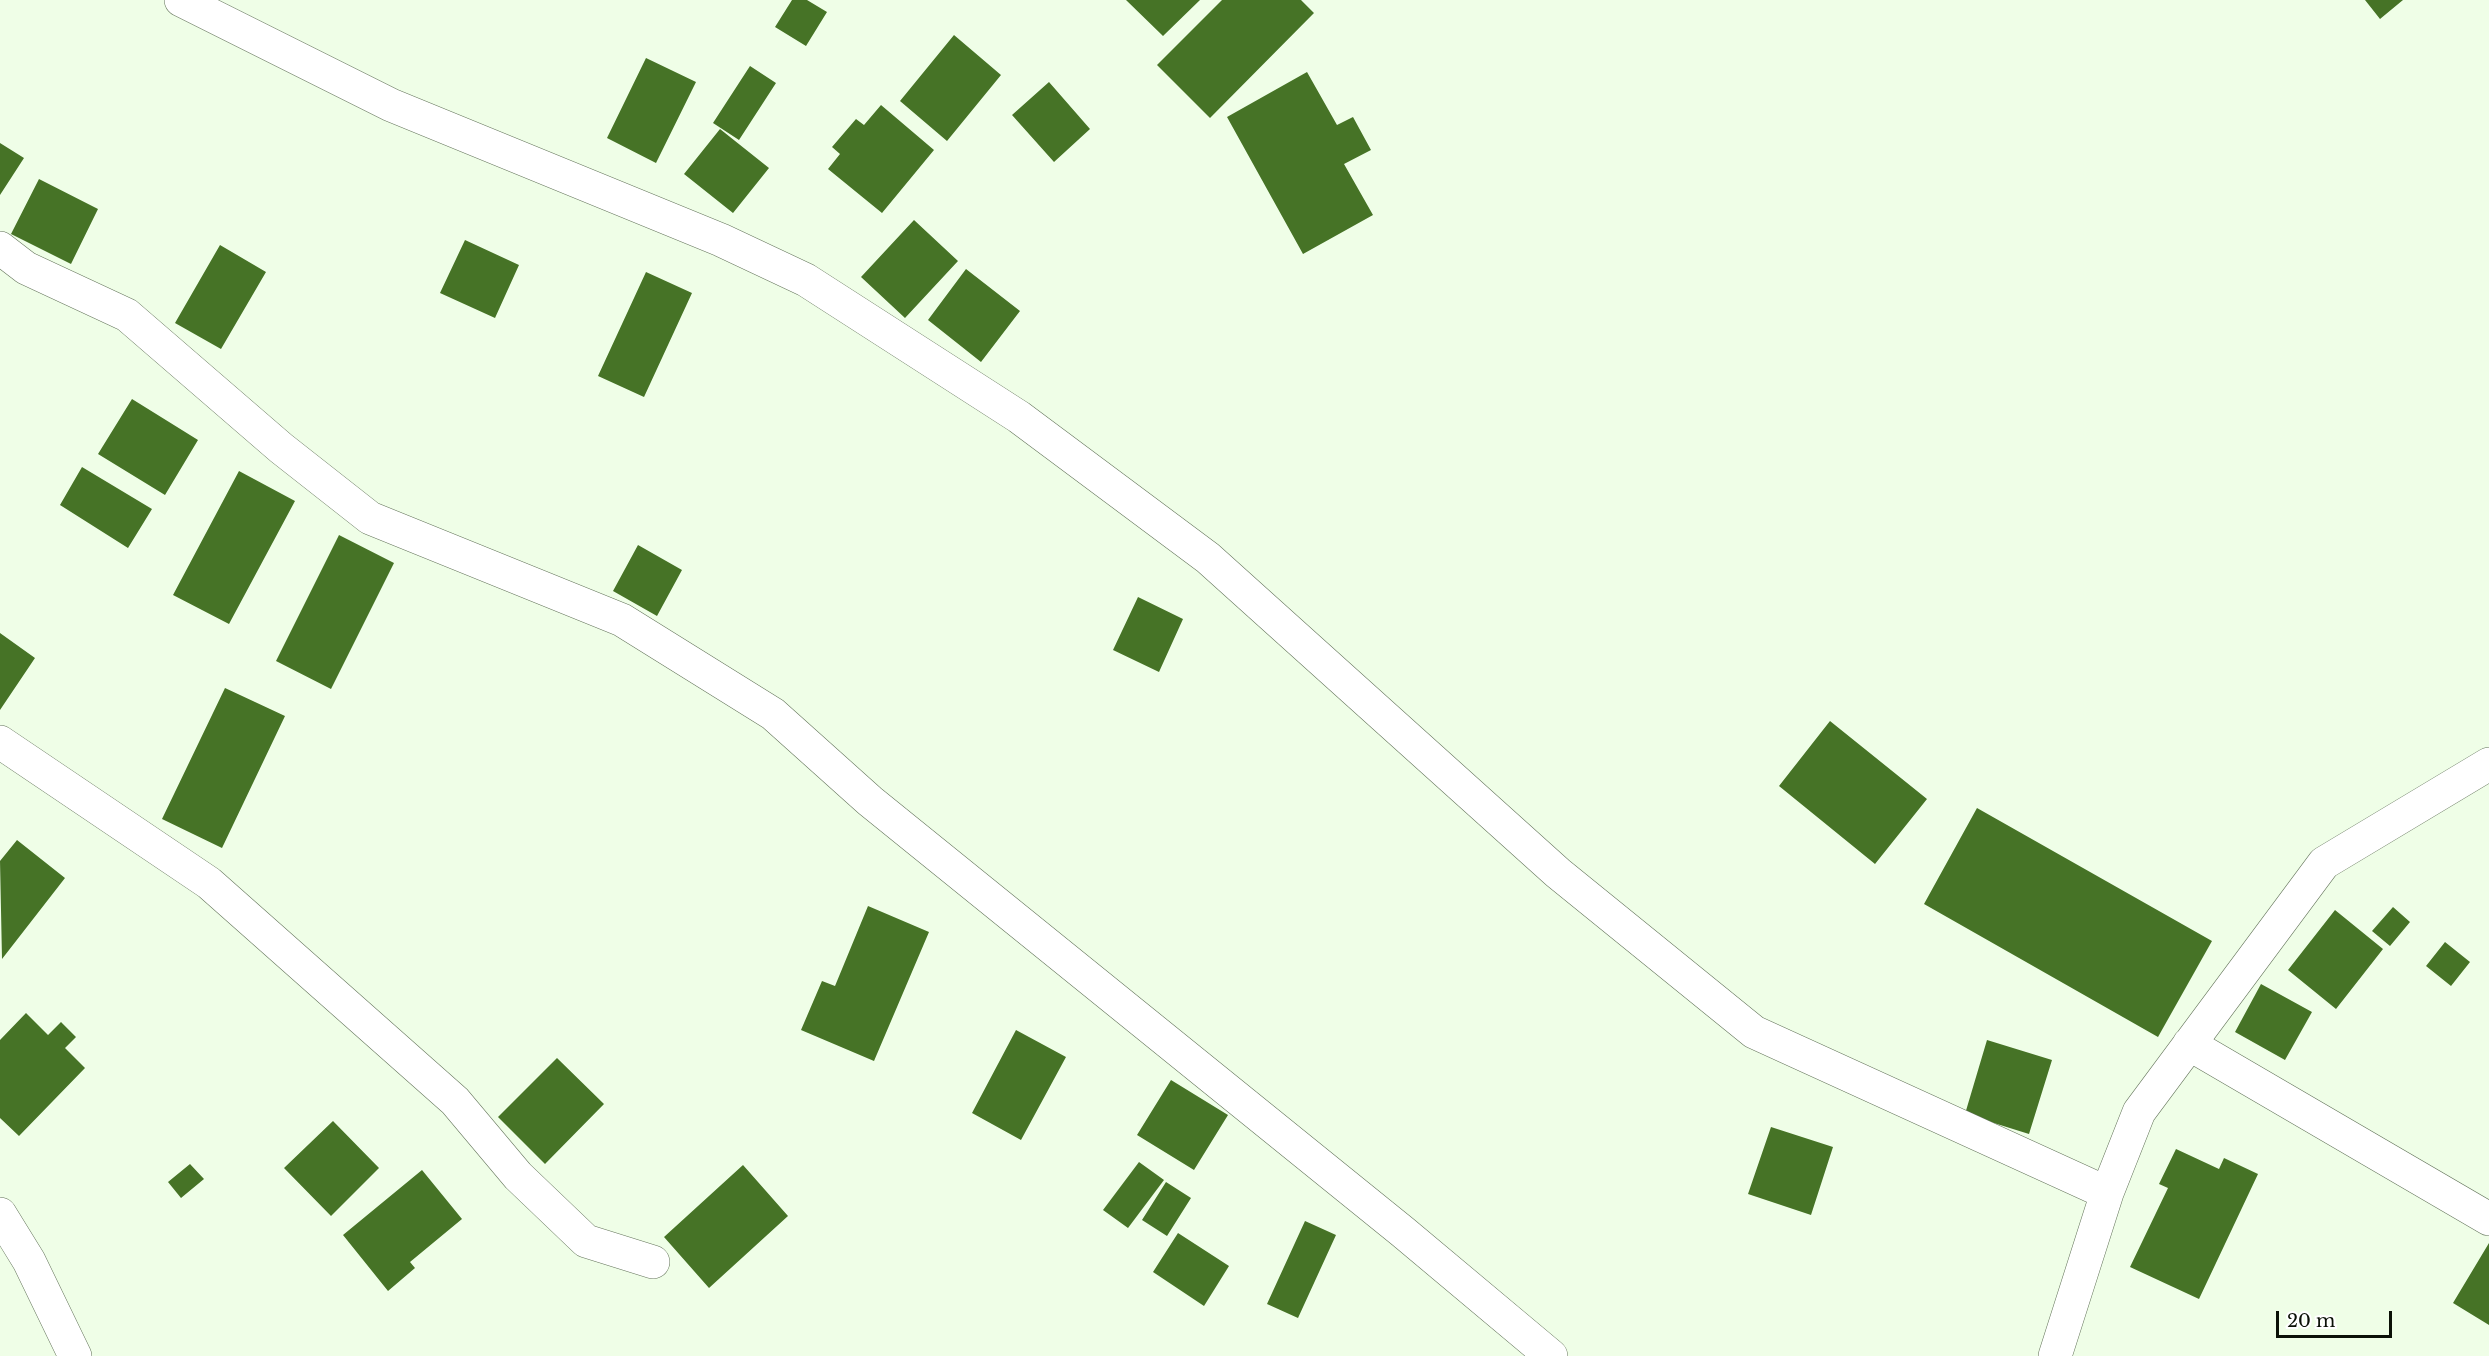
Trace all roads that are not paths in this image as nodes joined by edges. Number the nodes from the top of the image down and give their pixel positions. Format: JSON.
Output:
{"nodes":[{"id":1,"x":181,"y":0,"type":"edge"},
{"id":2,"x":0,"y":248,"type":"edge"},
{"id":3,"x":0,"y":742,"type":"edge"},
{"id":4,"x":2489,"y":764,"type":"edge"},
{"id":5,"x":2190,"y":1044,"type":"junction"},
{"id":6,"x":2106,"y":1193,"type":"junction"},
{"id":7,"x":0,"y":1214,"type":"edge"},
{"id":8,"x":2489,"y":1219,"type":"edge"},
{"id":9,"x":653,"y":1262,"type":"dead end"},
{"id":10,"x":75,"y":1356,"type":"edge"},
{"id":11,"x":1551,"y":1356,"type":"edge"},
{"id":12,"x":2055,"y":1356,"type":"edge"}],
"edges":[{"from":1,"to":6,"type":"street"},
{"from":2,"to":11,"type":"street"},
{"from":3,"to":9,"type":"street"},
{"from":4,"to":5,"type":"street"},
{"from":5,"to":6,"type":"street"},
{"from":5,"to":8,"type":"street"},
{"from":6,"to":12,"type":"street"},
{"from":7,"to":10,"type":"street"}]}
